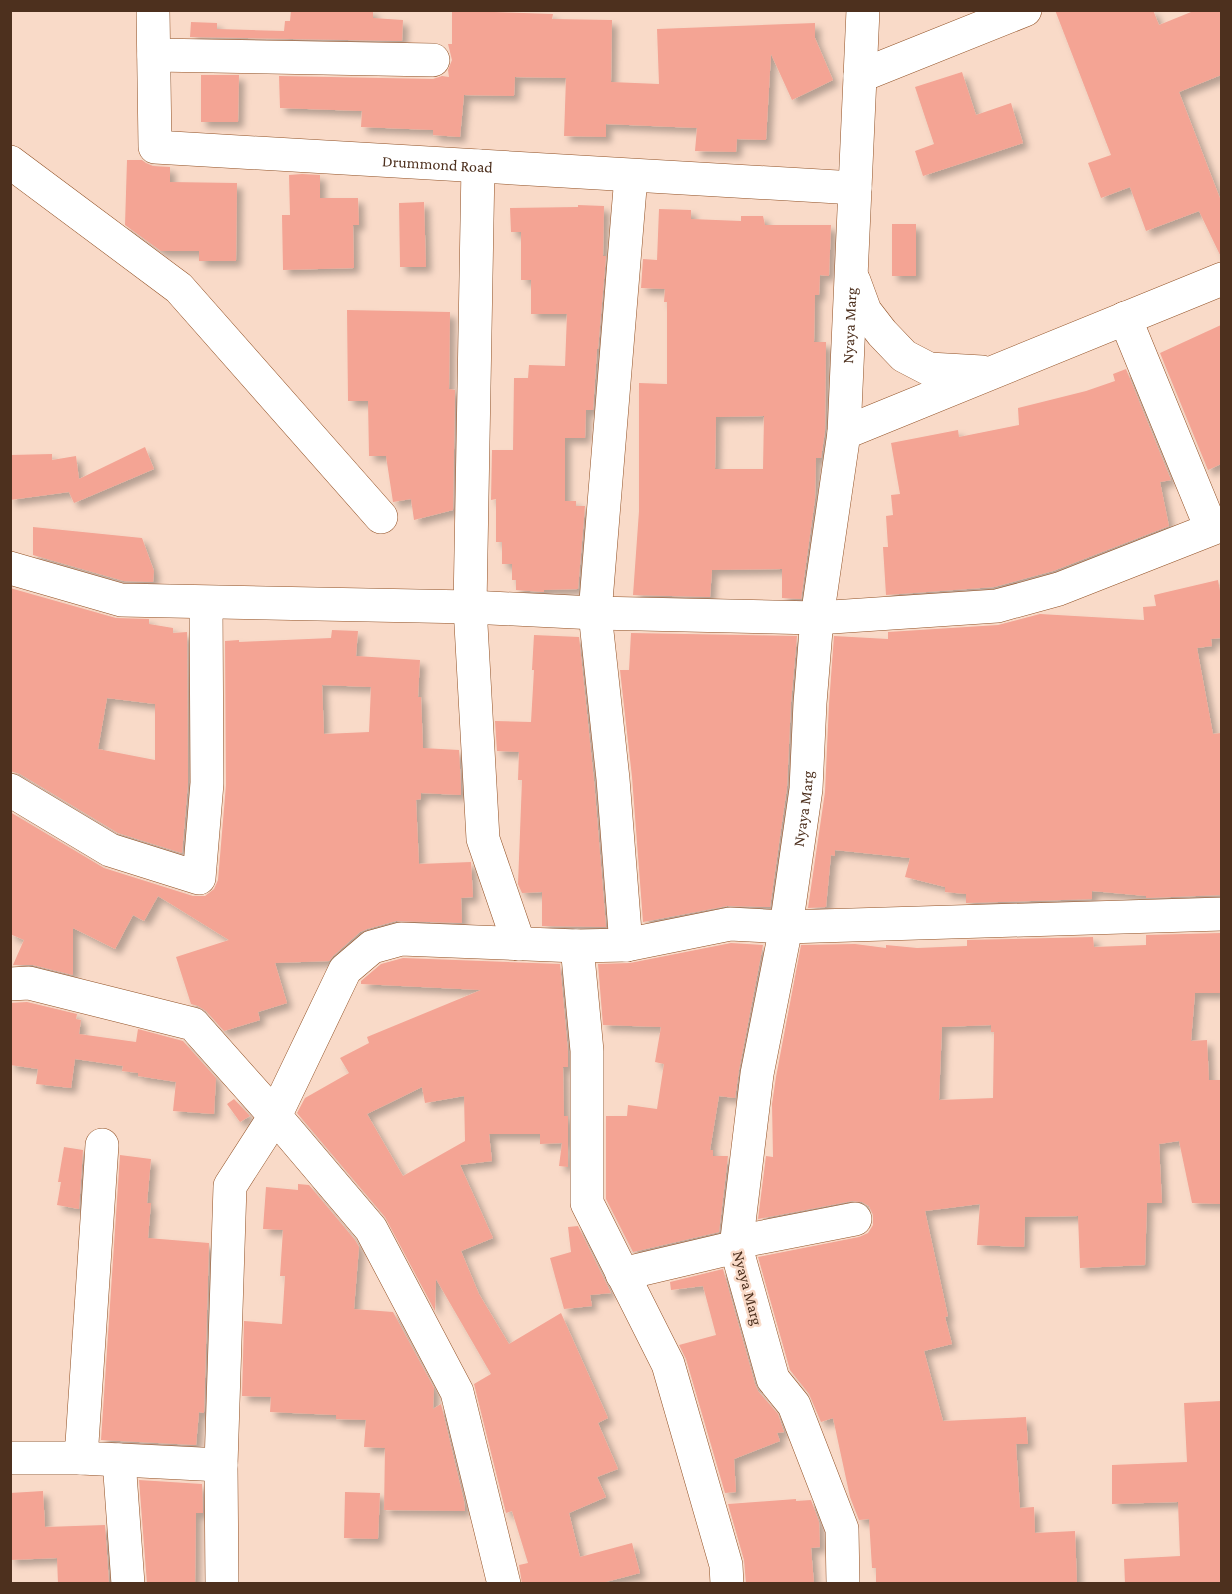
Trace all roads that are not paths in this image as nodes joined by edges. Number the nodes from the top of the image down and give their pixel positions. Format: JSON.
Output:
{"nodes":[{"id":1,"x":153,"y":10,"type":"edge"},
{"id":2,"x":845,"y":10,"type":"edge"},
{"id":3,"x":1025,"y":10,"type":"edge"},
{"id":4,"x":863,"y":11,"type":"edge"},
{"id":5,"x":154,"y":55,"type":"junction"},
{"id":6,"x":433,"y":60,"type":"dead end"},
{"id":7,"x":860,"y":76,"type":"junction"},
{"id":8,"x":10,"y":162,"type":"edge"},
{"id":9,"x":478,"y":166,"type":"junction"},
{"id":10,"x":631,"y":176,"type":"junction"},
{"id":11,"x":855,"y":188,"type":"junction"},
{"id":12,"x":852,"y":275,"type":"junction"},
{"id":13,"x":1221,"y":279,"type":"edge"},
{"id":14,"x":1125,"y":318,"type":"junction"},
{"id":15,"x":993,"y":373,"type":"junction"},
{"id":16,"x":844,"y":433,"type":"junction"},
{"id":17,"x":381,"y":517,"type":"dead end"},
{"id":18,"x":1216,"y":527,"type":"edge"},
{"id":19,"x":10,"y":568,"type":"edge"},
{"id":20,"x":206,"y":603,"type":"junction"},
{"id":21,"x":470,"y":607,"type":"junction"},
{"id":22,"x":595,"y":613,"type":"junction"},
{"id":23,"x":817,"y":618,"type":"junction"},
{"id":24,"x":10,"y":790,"type":"edge"},
{"id":25,"x":1221,"y":914,"type":"edge"},
{"id":26,"x":786,"y":927,"type":"junction"},
{"id":27,"x":519,"y":944,"type":"junction"},
{"id":28,"x":626,"y":945,"type":"junction"},
{"id":29,"x":577,"y":946,"type":"junction"},
{"id":30,"x":10,"y":984,"type":"edge"},
{"id":31,"x":275,"y":1116,"type":"junction"},
{"id":32,"x":102,"y":1145,"type":"dead end"},
{"id":33,"x":855,"y":1219,"type":"dead end"},
{"id":34,"x":736,"y":1247,"type":"junction"},
{"id":35,"x":622,"y":1274,"type":"junction"},
{"id":36,"x":10,"y":1458,"type":"edge"},
{"id":37,"x":81,"y":1458,"type":"junction"},
{"id":38,"x":119,"y":1460,"type":"junction"},
{"id":39,"x":221,"y":1465,"type":"junction"},
{"id":40,"x":128,"y":1584,"type":"edge"},
{"id":41,"x":222,"y":1584,"type":"edge"},
{"id":42,"x":504,"y":1584,"type":"edge"},
{"id":43,"x":727,"y":1584,"type":"edge"},
{"id":44,"x":843,"y":1584,"type":"edge"}],
"edges":[{"from":1,"to":5,"type":"street","name":"Drummond Road"},
{"from":2,"to":4,"type":"street"},
{"from":3,"to":7,"type":"street"},
{"from":4,"to":7,"type":"street","name":"Nyaya Marg"},
{"from":5,"to":6,"type":"street"},
{"from":5,"to":9,"type":"street","name":"Drummond Road"},
{"from":7,"to":11,"type":"street","name":"Nyaya Marg"},
{"from":8,"to":17,"type":"street"},
{"from":9,"to":10,"type":"street","name":"Drummond Road"},
{"from":9,"to":21,"type":"street"},
{"from":10,"to":11,"type":"street","name":"Drummond Road"},
{"from":10,"to":22,"type":"street"},
{"from":11,"to":12,"type":"street","name":"Nyaya Marg"},
{"from":12,"to":15,"type":"street"},
{"from":12,"to":16,"type":"street","name":"Nyaya Marg"},
{"from":13,"to":14,"type":"street"},
{"from":14,"to":15,"type":"street"},
{"from":14,"to":18,"type":"street"},
{"from":15,"to":16,"type":"street"},
{"from":16,"to":23,"type":"street","name":"Nyaya Marg"},
{"from":18,"to":23,"type":"street"},
{"from":19,"to":20,"type":"street"},
{"from":20,"to":21,"type":"street"},
{"from":20,"to":24,"type":"street"},
{"from":21,"to":22,"type":"street"},
{"from":21,"to":27,"type":"street"},
{"from":22,"to":23,"type":"street"},
{"from":22,"to":28,"type":"street"},
{"from":23,"to":26,"type":"street","name":"Nyaya Marg"},
{"from":25,"to":26,"type":"street"},
{"from":26,"to":28,"type":"street"},
{"from":26,"to":34,"type":"street","name":"Nyaya Marg"},
{"from":27,"to":29,"type":"street"},
{"from":27,"to":31,"type":"street"},
{"from":28,"to":29,"type":"street"},
{"from":29,"to":35,"type":"street"},
{"from":30,"to":31,"type":"street"},
{"from":31,"to":39,"type":"street"},
{"from":31,"to":42,"type":"street"},
{"from":32,"to":37,"type":"street"},
{"from":33,"to":34,"type":"street"},
{"from":34,"to":35,"type":"street"},
{"from":34,"to":44,"type":"street","name":"Nyaya Marg"},
{"from":35,"to":43,"type":"street"},
{"from":36,"to":37,"type":"street"},
{"from":37,"to":38,"type":"street"},
{"from":38,"to":39,"type":"street"},
{"from":38,"to":40,"type":"street"},
{"from":39,"to":41,"type":"street"}]}
